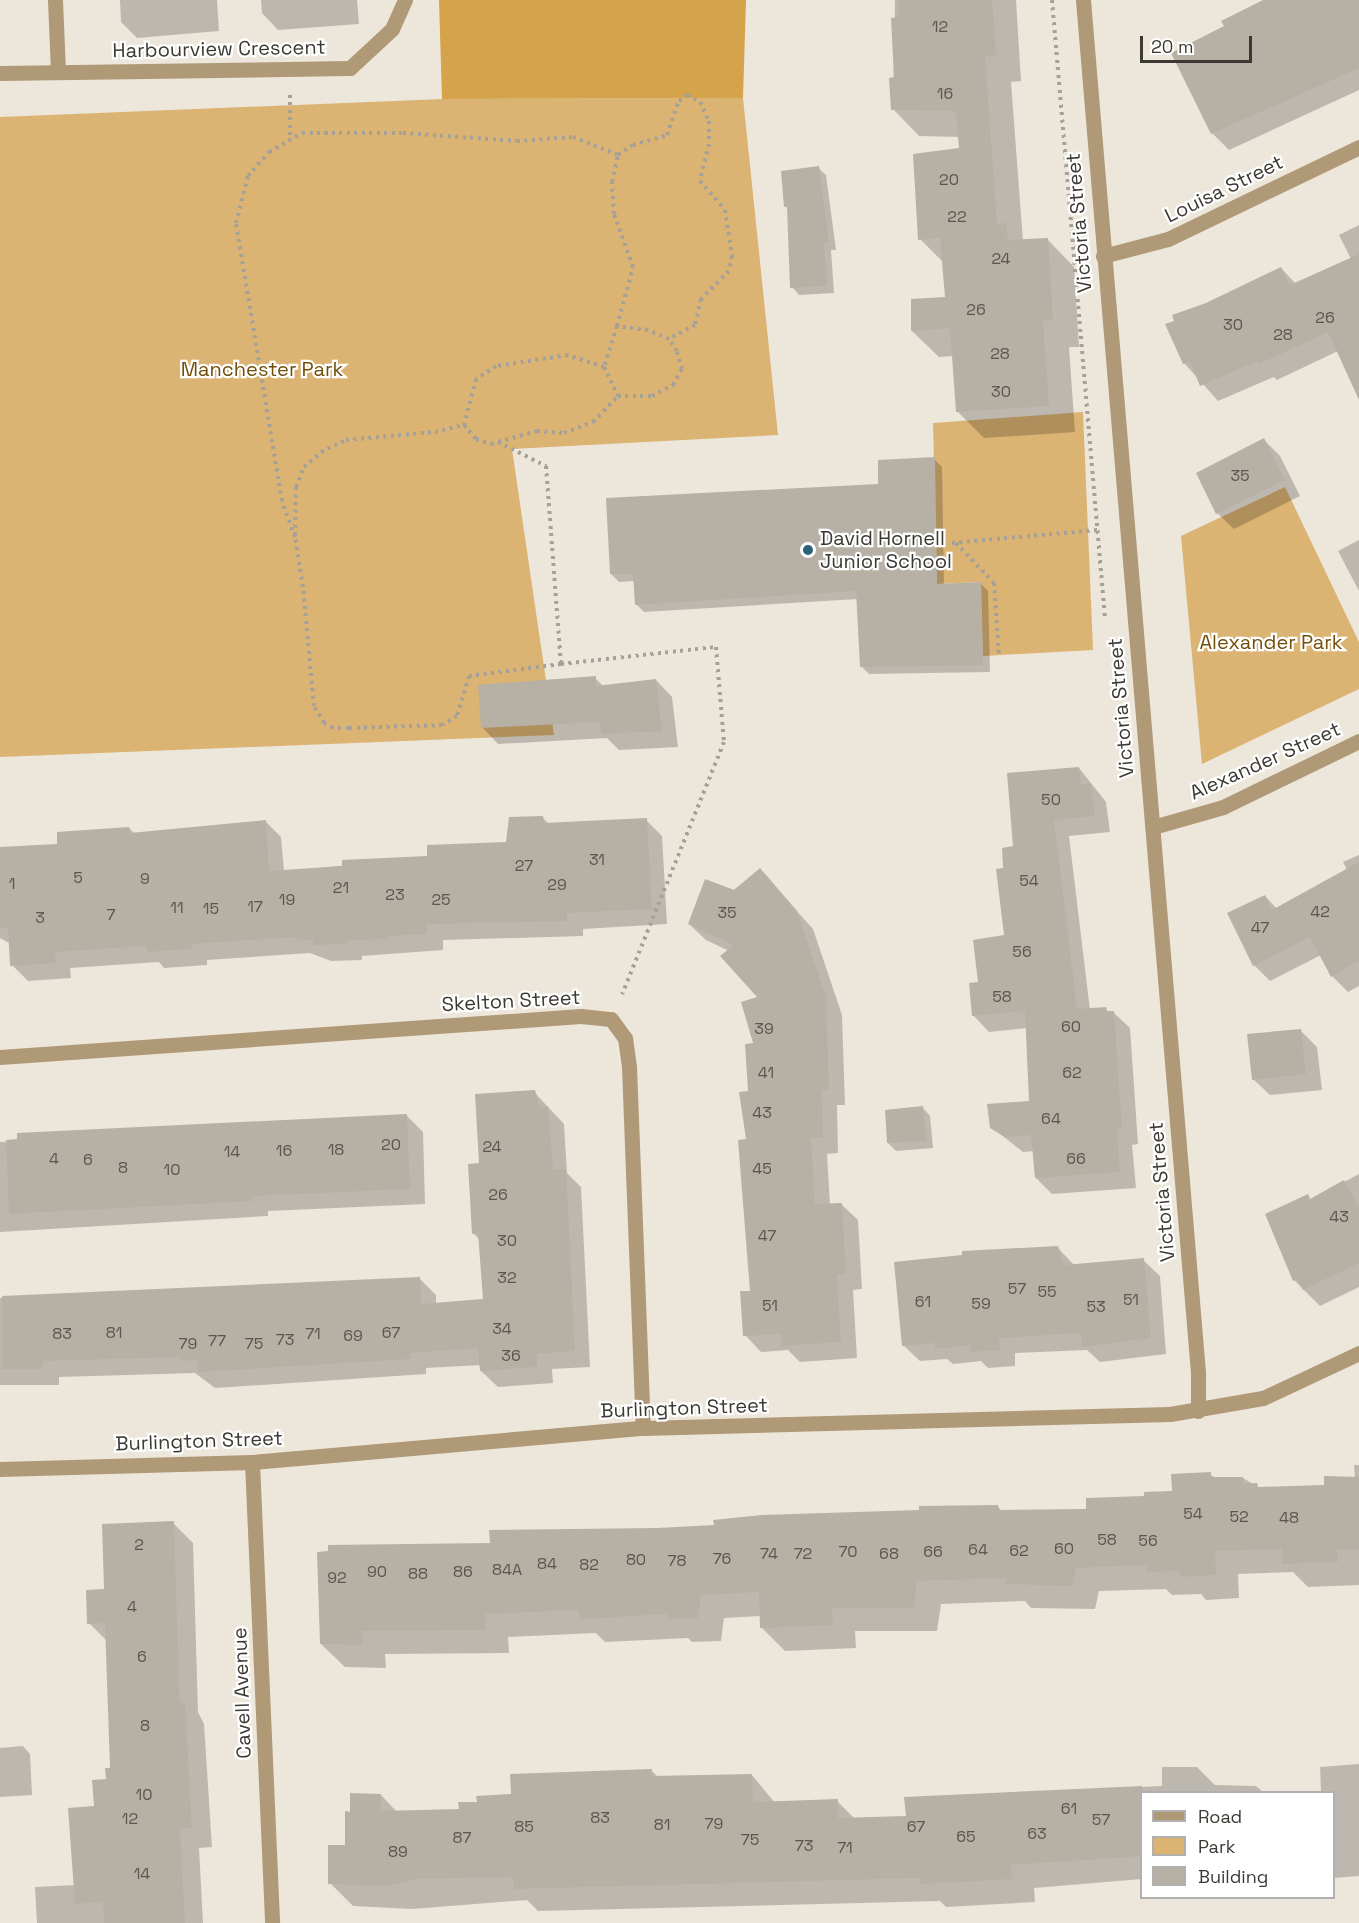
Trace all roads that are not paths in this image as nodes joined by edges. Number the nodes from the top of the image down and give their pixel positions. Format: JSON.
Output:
{"nodes":[{"id":1,"x":55,"y":0,"type":"edge"},
{"id":2,"x":405,"y":0,"type":"edge"},
{"id":3,"x":1083,"y":0,"type":"edge"},
{"id":4,"x":58,"y":72,"type":"junction"},
{"id":5,"x":0,"y":73,"type":"edge"},
{"id":6,"x":1359,"y":147,"type":"edge"},
{"id":7,"x":1103,"y":256,"type":"junction"},
{"id":8,"x":1359,"y":741,"type":"edge"},
{"id":9,"x":1153,"y":827,"type":"junction"},
{"id":10,"x":0,"y":1057,"type":"edge"},
{"id":11,"x":1359,"y":1353,"type":"edge"},
{"id":12,"x":1198,"y":1411,"type":"junction"},
{"id":13,"x":643,"y":1428,"type":"junction"},
{"id":14,"x":252,"y":1462,"type":"junction"},
{"id":15,"x":0,"y":1469,"type":"edge"},
{"id":16,"x":272,"y":1923,"type":"edge"}],
"edges":[{"from":1,"to":4,"type":"street"},
{"from":2,"to":4,"type":"street","name":"Harbourview Crescent"},
{"from":3,"to":7,"type":"street","name":"Victoria Street"},
{"from":4,"to":5,"type":"street","name":"Harbourview Crescent"},
{"from":6,"to":7,"type":"street","name":"Louisa Street"},
{"from":7,"to":9,"type":"street","name":"Victoria Street"},
{"from":8,"to":9,"type":"street","name":"Alexander Street"},
{"from":9,"to":12,"type":"street","name":"Victoria Street"},
{"from":10,"to":13,"type":"street","name":"Skelton Street"},
{"from":11,"to":12,"type":"street","name":"Burlington Street"},
{"from":12,"to":13,"type":"street","name":"Burlington Street"},
{"from":13,"to":14,"type":"street","name":"Burlington Street"},
{"from":14,"to":15,"type":"street","name":"Burlington Street"},
{"from":14,"to":16,"type":"street","name":"Cavell Avenue"}]}
